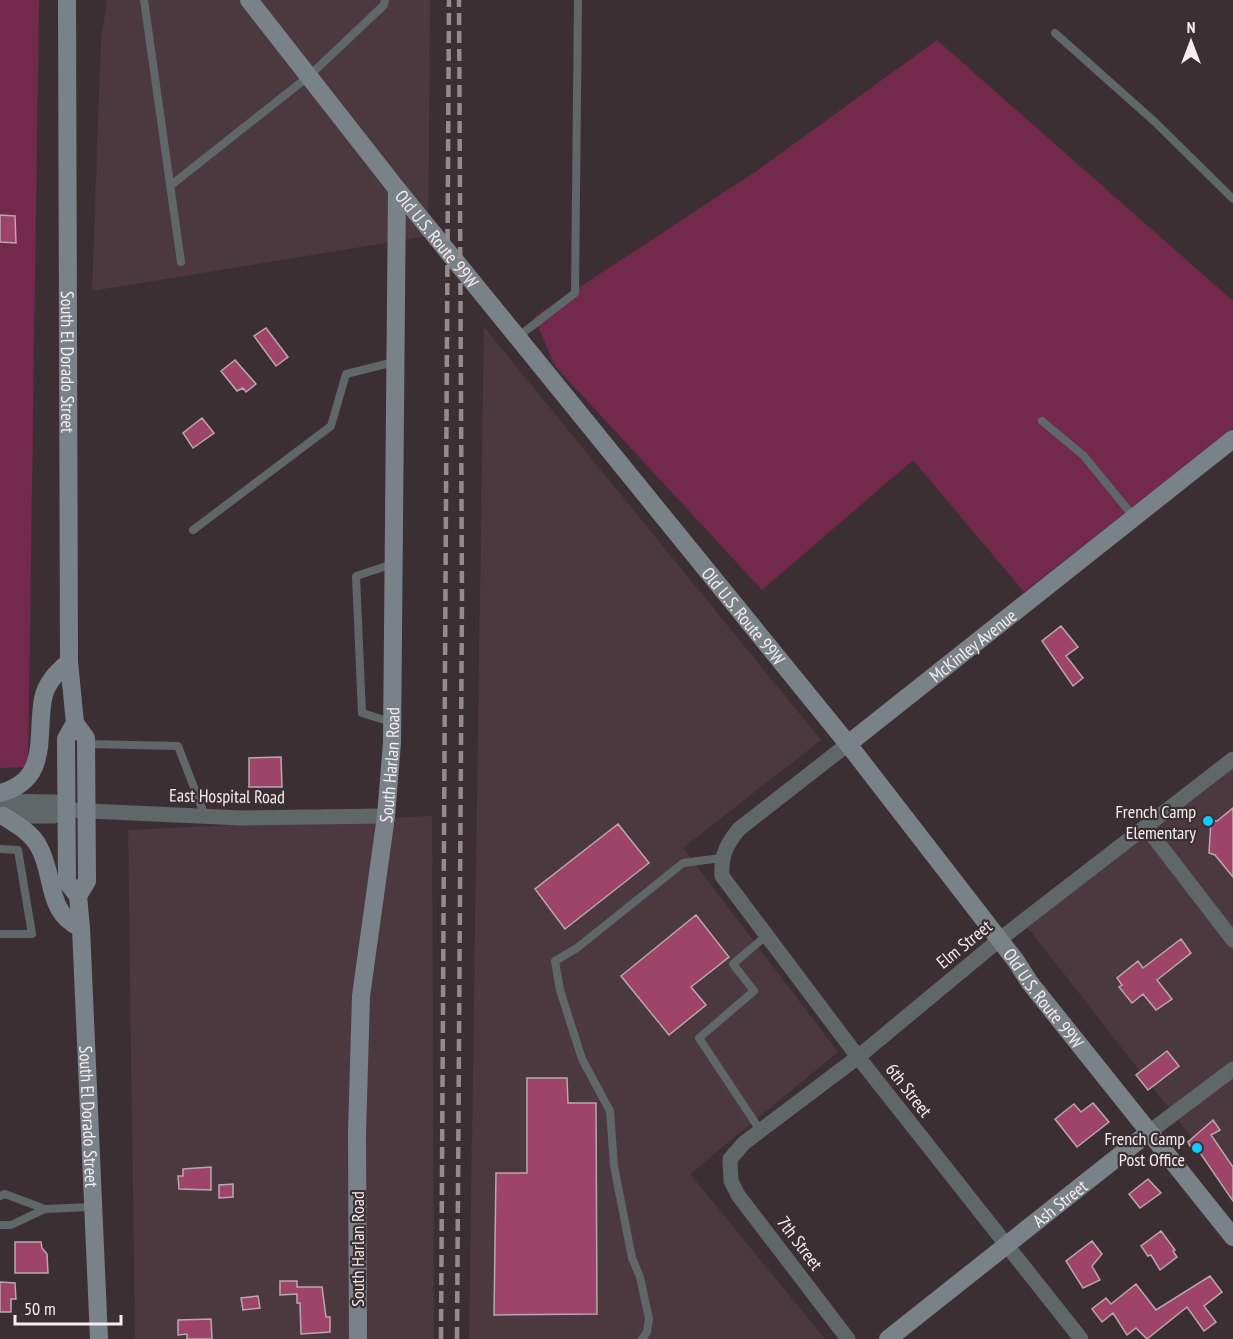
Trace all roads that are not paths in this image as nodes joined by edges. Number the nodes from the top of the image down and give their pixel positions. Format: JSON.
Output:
{"nodes":[{"id":1,"x":67,"y":0,"type":"edge"},
{"id":2,"x":144,"y":0,"type":"edge"},
{"id":3,"x":249,"y":0,"type":"edge"},
{"id":4,"x":578,"y":0,"type":"edge"},
{"id":5,"x":383,"y":2,"type":"edge"},
{"id":6,"x":1055,"y":33,"type":"dead end"},
{"id":7,"x":309,"y":76,"type":"junction"},
{"id":8,"x":171,"y":186,"type":"junction"},
{"id":9,"x":397,"y":189,"type":"junction"},
{"id":10,"x":1233,"y":199,"type":"edge"},
{"id":11,"x":181,"y":262,"type":"dead end"},
{"id":12,"x":519,"y":336,"type":"junction"},
{"id":13,"x":395,"y":362,"type":"junction"},
{"id":14,"x":1042,"y":421,"type":"dead end"},
{"id":15,"x":1233,"y":439,"type":"edge"},
{"id":16,"x":1134,"y":518,"type":"junction"},
{"id":17,"x":193,"y":530,"type":"dead end"},
{"id":18,"x":393,"y":564,"type":"junction"},
{"id":19,"x":69,"y":662,"type":"junction"},
{"id":20,"x":75,"y":723,"type":"junction"},
{"id":21,"x":392,"y":723,"type":"junction"},
{"id":22,"x":86,"y":744,"type":"junction"},
{"id":23,"x":848,"y":744,"type":"junction"},
{"id":24,"x":1233,"y":759,"type":"edge"},
{"id":25,"x":0,"y":793,"type":"edge"},
{"id":26,"x":67,"y":810,"type":"junction"},
{"id":27,"x":1,"y":811,"type":"edge"},
{"id":28,"x":88,"y":811,"type":"junction"},
{"id":29,"x":206,"y":816,"type":"junction"},
{"id":30,"x":386,"y":816,"type":"junction"},
{"id":31,"x":1146,"y":827,"type":"junction"},
{"id":32,"x":0,"y":849,"type":"edge"},
{"id":33,"x":721,"y":858,"type":"junction"},
{"id":34,"x":78,"y":896,"type":"junction"},
{"id":35,"x":81,"y":928,"type":"junction"},
{"id":36,"x":0,"y":934,"type":"edge"},
{"id":37,"x":767,"y":935,"type":"junction"},
{"id":38,"x":999,"y":940,"type":"junction"},
{"id":39,"x":1233,"y":940,"type":"edge"},
{"id":40,"x":858,"y":1058,"type":"junction"},
{"id":41,"x":1233,"y":1069,"type":"edge"},
{"id":42,"x":760,"y":1130,"type":"junction"},
{"id":43,"x":1150,"y":1136,"type":"junction"},
{"id":44,"x":728,"y":1167,"type":"joint"},
{"id":45,"x":0,"y":1196,"type":"edge"},
{"id":46,"x":93,"y":1207,"type":"junction"},
{"id":47,"x":45,"y":1209,"type":"junction"},
{"id":48,"x":0,"y":1226,"type":"edge"},
{"id":49,"x":1233,"y":1237,"type":"edge"},
{"id":50,"x":1009,"y":1248,"type":"junction"},
{"id":51,"x":99,"y":1339,"type":"edge"},
{"id":52,"x":358,"y":1339,"type":"edge"},
{"id":53,"x":642,"y":1339,"type":"edge"},
{"id":54,"x":848,"y":1339,"type":"edge"},
{"id":55,"x":888,"y":1339,"type":"edge"},
{"id":56,"x":900,"y":1339,"type":"edge"},
{"id":57,"x":1081,"y":1339,"type":"edge"}],
"edges":[{"from":1,"to":19,"type":"main road","name":"South El Dorado Street"},
{"from":2,"to":8,"type":"lane"},
{"from":3,"to":7,"type":"main road","name":"Old U.S. Route 99W"},
{"from":4,"to":12,"type":"lane"},
{"from":5,"to":7,"type":"lane"},
{"from":6,"to":10,"type":"lane"},
{"from":7,"to":8,"type":"lane"},
{"from":7,"to":9,"type":"main road","name":"Old U.S. Route 99W"},
{"from":8,"to":11,"type":"lane"},
{"from":9,"to":12,"type":"main road","name":"Old U.S. Route 99W"},
{"from":9,"to":13,"type":"main road","name":"South Harlan Road"},
{"from":12,"to":23,"type":"main road","name":"Old U.S. Route 99W"},
{"from":13,"to":17,"type":"lane"},
{"from":13,"to":18,"type":"main road","name":"South Harlan Road"},
{"from":14,"to":16,"type":"lane"},
{"from":15,"to":16,"type":"main road","name":"McKinley Avenue"},
{"from":16,"to":23,"type":"main road","name":"McKinley Avenue"},
{"from":18,"to":21,"type":"main road","name":"South Harlan Road"},
{"from":18,"to":21,"type":"lane"},
{"from":19,"to":20,"type":"main road","name":"South El Dorado Street"},
{"from":19,"to":25,"type":"main road"},
{"from":20,"to":22,"type":"main road","name":"South El Dorado Street"},
{"from":20,"to":26,"type":"main road","name":"South El Dorado Street"},
{"from":21,"to":30,"type":"main road","name":"South Harlan Road"},
{"from":22,"to":28,"type":"main road","name":"South El Dorado Street"},
{"from":22,"to":29,"type":"lane"},
{"from":23,"to":33,"type":"street","name":"McKinley Avenue"},
{"from":23,"to":38,"type":"main road","name":"Old U.S. Route 99W"},
{"from":24,"to":31,"type":"street","name":"Elm Street"},
{"from":26,"to":27,"type":"street","name":"East Hospital Road"},
{"from":26,"to":28,"type":"street","name":"East Hospital Road"},
{"from":26,"to":34,"type":"main road","name":"South El Dorado Street"},
{"from":27,"to":35,"type":"main road"},
{"from":28,"to":29,"type":"street","name":"East Hospital Road"},
{"from":28,"to":34,"type":"main road","name":"South El Dorado Street"},
{"from":29,"to":30,"type":"street","name":"East Hospital Road"},
{"from":30,"to":52,"type":"main road","name":"South Harlan Road"},
{"from":31,"to":38,"type":"street","name":"Elm Street"},
{"from":31,"to":39,"type":"street"},
{"from":32,"to":36,"type":"lane"},
{"from":33,"to":37,"type":"street","name":"6th Street"},
{"from":33,"to":53,"type":"lane"},
{"from":34,"to":35,"type":"main road","name":"South El Dorado Street"},
{"from":35,"to":46,"type":"main road","name":"South El Dorado Street"},
{"from":37,"to":40,"type":"street","name":"6th Street"},
{"from":37,"to":42,"type":"lane"},
{"from":38,"to":40,"type":"street","name":"Elm Street"},
{"from":38,"to":43,"type":"main road","name":"Old U.S. Route 99W"},
{"from":40,"to":42,"type":"street","name":"Elm Street"},
{"from":40,"to":50,"type":"street","name":"6th Street"},
{"from":41,"to":43,"type":"street","name":"Ash Street"},
{"from":42,"to":44,"type":"street","name":"Elm Street"},
{"from":43,"to":49,"type":"main road","name":"Old U.S. Route 99W"},
{"from":43,"to":50,"type":"main road","name":"Ash Street"},
{"from":44,"to":54,"type":"street","name":"7th Street"},
{"from":45,"to":47,"type":"lane"},
{"from":46,"to":47,"type":"lane"},
{"from":46,"to":51,"type":"main road","name":"South El Dorado Street"},
{"from":47,"to":48,"type":"lane"},
{"from":50,"to":55,"type":"main road","name":"Ash Street"},
{"from":50,"to":56,"type":"main road","name":"Ash Street"},
{"from":50,"to":57,"type":"street","name":"6th Street"}]}
